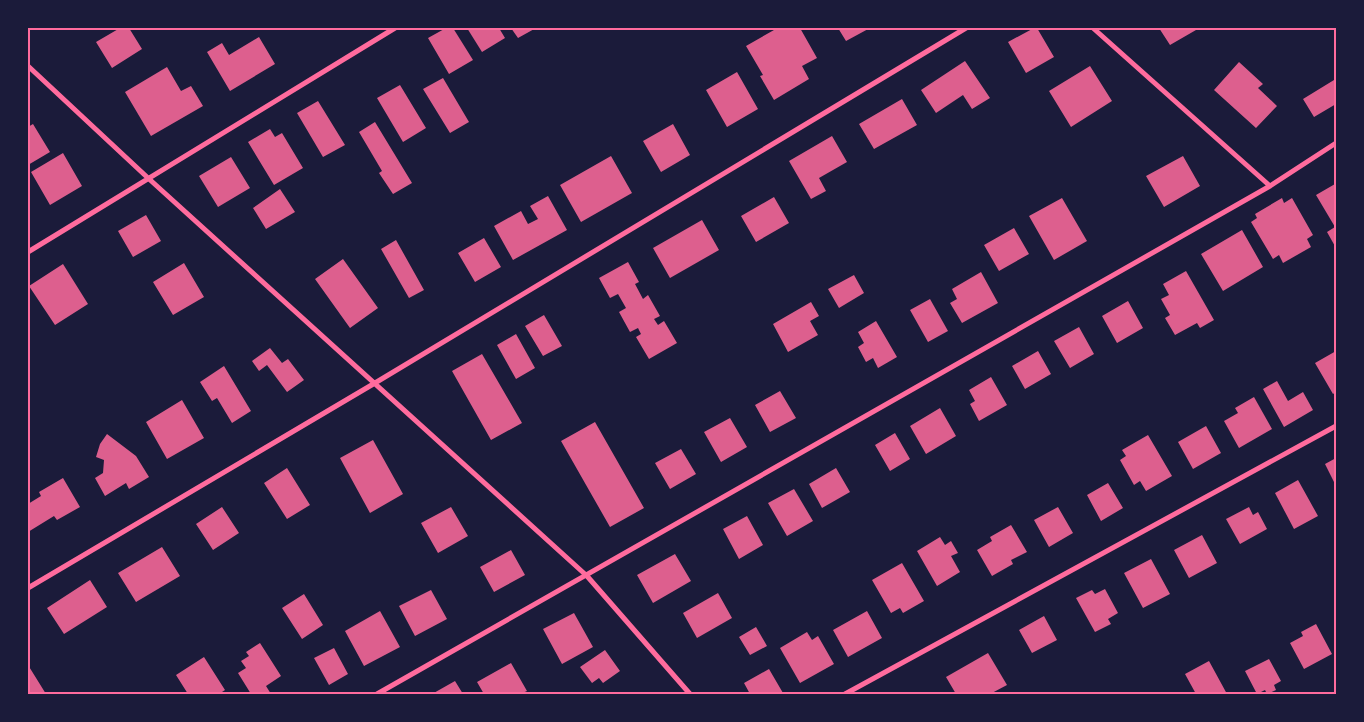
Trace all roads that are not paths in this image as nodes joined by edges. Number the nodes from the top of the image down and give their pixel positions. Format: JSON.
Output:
{"nodes":[{"id":1,"x":395,"y":28,"type":"edge"},
{"id":2,"x":966,"y":28,"type":"edge"},
{"id":3,"x":1093,"y":28,"type":"edge"},
{"id":4,"x":28,"y":66,"type":"edge"},
{"id":5,"x":1336,"y":143,"type":"edge"},
{"id":6,"x":148,"y":178,"type":"junction"},
{"id":7,"x":1270,"y":186,"type":"junction"},
{"id":8,"x":28,"y":252,"type":"edge"},
{"id":9,"x":375,"y":383,"type":"junction"},
{"id":10,"x":1336,"y":426,"type":"edge"},
{"id":11,"x":587,"y":576,"type":"junction"},
{"id":12,"x":28,"y":588,"type":"edge"},
{"id":13,"x":377,"y":694,"type":"edge"},
{"id":14,"x":690,"y":694,"type":"edge"},
{"id":15,"x":845,"y":694,"type":"edge"}],
"edges":[{"from":1,"to":6,"type":"street"},
{"from":2,"to":9,"type":"street"},
{"from":3,"to":7,"type":"street"},
{"from":4,"to":6,"type":"street"},
{"from":5,"to":7,"type":"street"},
{"from":6,"to":8,"type":"street"},
{"from":6,"to":9,"type":"street"},
{"from":7,"to":11,"type":"street"},
{"from":9,"to":11,"type":"street"},
{"from":9,"to":12,"type":"street"},
{"from":10,"to":15,"type":"street"},
{"from":11,"to":13,"type":"street"},
{"from":11,"to":14,"type":"street"}]}
